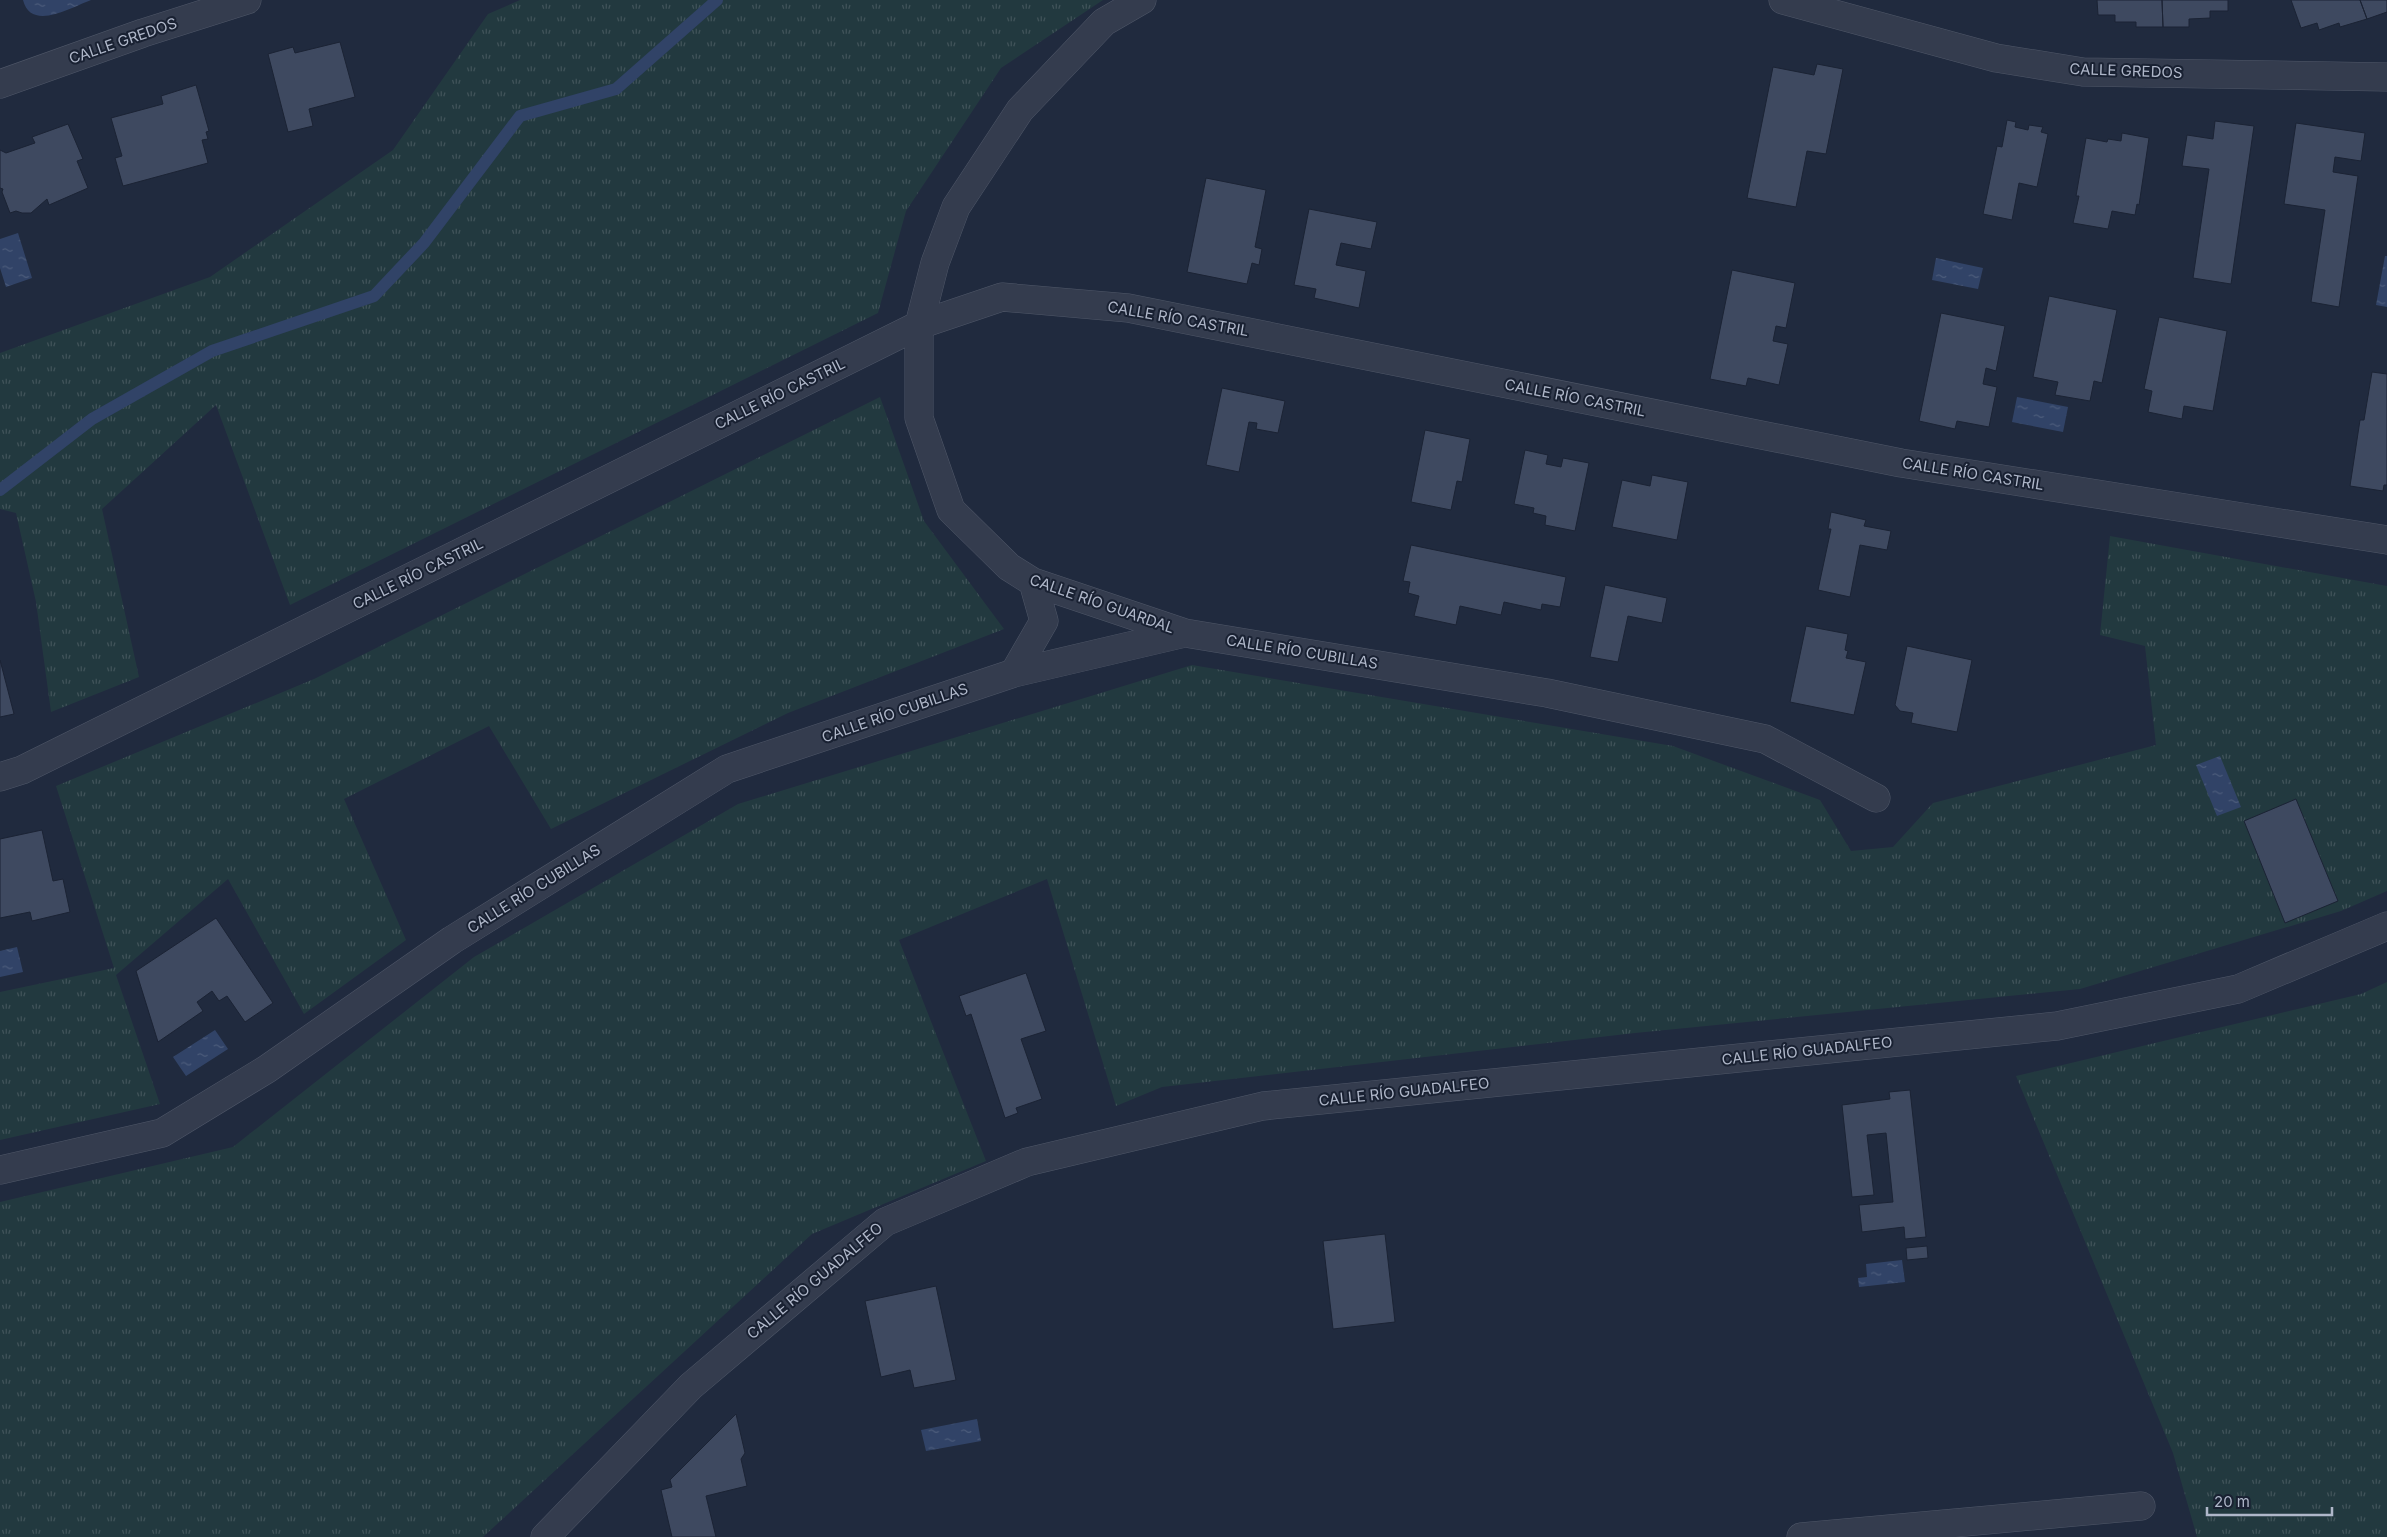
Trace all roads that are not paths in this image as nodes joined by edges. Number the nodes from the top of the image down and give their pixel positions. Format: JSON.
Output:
{"nodes":[{"id":1,"x":246,"y":0,"type":"edge"},
{"id":2,"x":1142,"y":0,"type":"edge"},
{"id":3,"x":1783,"y":0,"type":"edge"},
{"id":4,"x":2386,"y":75,"type":"edge"},
{"id":5,"x":0,"y":84,"type":"edge"},
{"id":6,"x":919,"y":325,"type":"junction"},
{"id":7,"x":2387,"y":540,"type":"edge"},
{"id":8,"x":1033,"y":582,"type":"junction"},
{"id":9,"x":1185,"y":633,"type":"junction"},
{"id":10,"x":1014,"y":673,"type":"junction"},
{"id":11,"x":0,"y":777,"type":"edge"},
{"id":12,"x":1876,"y":798,"type":"dead end"},
{"id":13,"x":2387,"y":926,"type":"edge"},
{"id":14,"x":0,"y":1170,"type":"edge"},
{"id":15,"x":2141,"y":1506,"type":"dead end"},
{"id":16,"x":545,"y":1537,"type":"edge"},
{"id":17,"x":1801,"y":1537,"type":"edge"}],
"edges":[{"from":1,"to":5,"type":"street","name":"CALLE GREDOS"},
{"from":2,"to":6,"type":"street","name":"CALLE RÍO GUARDAL"},
{"from":3,"to":4,"type":"street","name":"CALLE GREDOS"},
{"from":6,"to":7,"type":"street","name":"CALLE RÍO CASTRIL"},
{"from":6,"to":8,"type":"street","name":"CALLE RÍO GUARDAL"},
{"from":6,"to":11,"type":"street","name":"CALLE RÍO CASTRIL"},
{"from":8,"to":9,"type":"street","name":"CALLE RÍO GUARDAL"},
{"from":8,"to":10,"type":"street"},
{"from":9,"to":10,"type":"street","name":"CALLE RÍO CUBILLAS"},
{"from":9,"to":12,"type":"street","name":"CALLE RÍO CUBILLAS"},
{"from":10,"to":14,"type":"street","name":"CALLE RÍO CUBILLAS"},
{"from":13,"to":16,"type":"street","name":"CALLE RÍO GUADALFEO"},
{"from":15,"to":17,"type":"street"}]}
